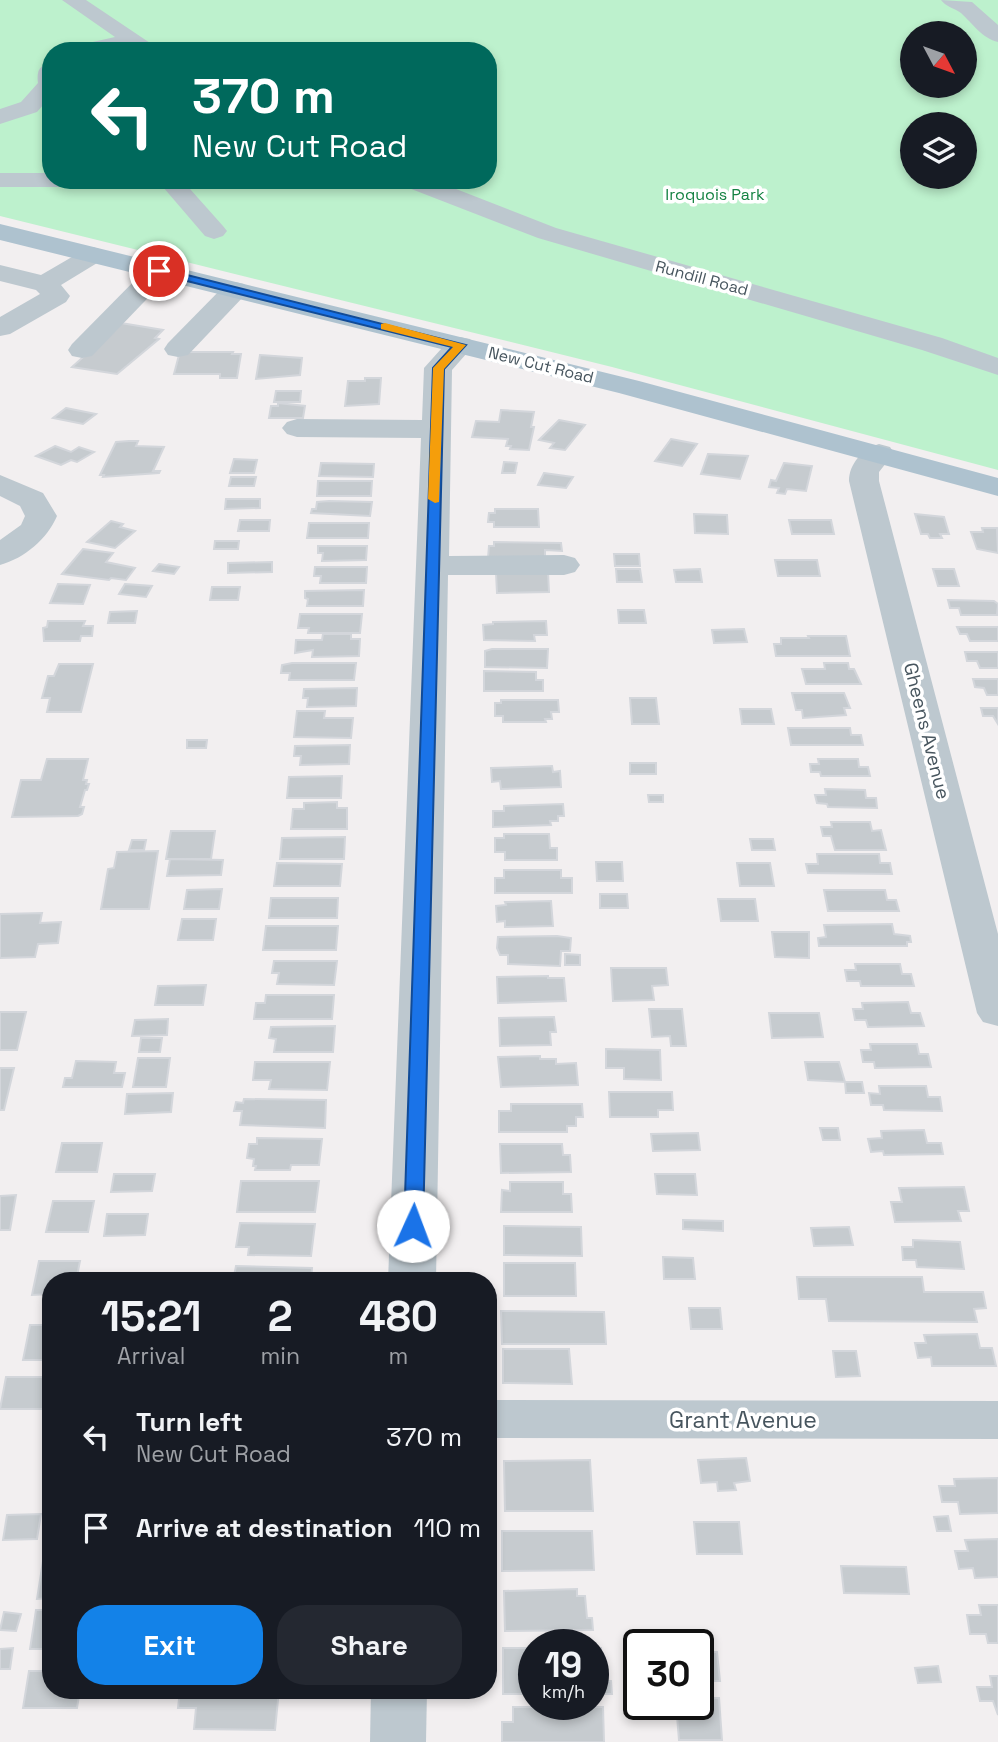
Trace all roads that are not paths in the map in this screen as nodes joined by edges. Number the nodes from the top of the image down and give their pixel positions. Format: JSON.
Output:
{"nodes":[{"id":1,"x":72,"y":0,"type":"edge"},
{"id":2,"x":951,"y":0,"type":"edge"},
{"id":3,"x":998,"y":36,"type":"edge"},
{"id":4,"x":137,"y":42,"type":"edge"},
{"id":5,"x":42,"y":92,"type":"edge"},
{"id":6,"x":0,"y":117,"type":"edge"},
{"id":7,"x":0,"y":180,"type":"edge"},
{"id":8,"x":42,"y":180,"type":"edge"},
{"id":9,"x":177,"y":189,"type":"edge"},
{"id":10,"x":433,"y":189,"type":"edge"},
{"id":11,"x":214,"y":231,"type":"dead end"},
{"id":12,"x":7,"y":240,"type":"edge"},
{"id":13,"x":93,"y":255,"type":"junction"},
{"id":14,"x":159,"y":271,"type":"junction"},
{"id":15,"x":0,"y":273,"type":"edge"},
{"id":16,"x":45,"y":284,"type":"junction"},
{"id":17,"x":235,"y":290,"type":"junction"},
{"id":18,"x":0,"y":328,"type":"edge"},
{"id":19,"x":460,"y":345,"type":"junction"},
{"id":20,"x":178,"y":349,"type":"dead end"},
{"id":21,"x":82,"y":350,"type":"dead end"},
{"id":22,"x":998,"y":367,"type":"edge"},
{"id":23,"x":297,"y":428,"type":"dead end"},
{"id":24,"x":437,"y":429,"type":"junction"},
{"id":25,"x":879,"y":453,"type":"junction"},
{"id":26,"x":0,"y":484,"type":"edge"},
{"id":27,"x":998,"y":486,"type":"edge"},
{"id":28,"x":0,"y":555,"type":"edge"},
{"id":29,"x":433,"y":565,"type":"junction"},
{"id":30,"x":564,"y":565,"type":"dead end"},
{"id":31,"x":998,"y":1013,"type":"edge"},
{"id":32,"x":412,"y":1272,"type":"edge"},
{"id":33,"x":497,"y":1419,"type":"edge"},
{"id":34,"x":998,"y":1420,"type":"edge"},
{"id":35,"x":399,"y":1699,"type":"edge"},
{"id":36,"x":398,"y":1742,"type":"edge"}],
"edges":[{"from":1,"to":4,"type":"street"},
{"from":2,"to":3,"type":"street"},
{"from":5,"to":6,"type":"street"},
{"from":7,"to":8,"type":"street"},
{"from":9,"to":11,"type":"street"},
{"from":10,"to":22,"type":"street","name":"Rundill Road"},
{"from":12,"to":13,"type":"main road","name":"New Cut Road"},
{"from":13,"to":14,"type":"main road","name":"New Cut Road"},
{"from":13,"to":16,"type":"street"},
{"from":14,"to":17,"type":"main road","name":"New Cut Road"},
{"from":14,"to":21,"type":"street"},
{"from":15,"to":16,"type":"street"},
{"from":16,"to":18,"type":"street"},
{"from":17,"to":19,"type":"main road","name":"New Cut Road"},
{"from":17,"to":20,"type":"street"},
{"from":19,"to":24,"type":"street"},
{"from":19,"to":25,"type":"main road","name":"New Cut Road"},
{"from":23,"to":24,"type":"street"},
{"from":24,"to":29,"type":"street"},
{"from":25,"to":27,"type":"main road","name":"New Cut Road"},
{"from":25,"to":31,"type":"street","name":"Gheens Avenue"},
{"from":26,"to":28,"type":"street"},
{"from":29,"to":30,"type":"street"},
{"from":29,"to":32,"type":"street"},
{"from":33,"to":34,"type":"street","name":"Grant Avenue"},
{"from":35,"to":36,"type":"street"}]}
